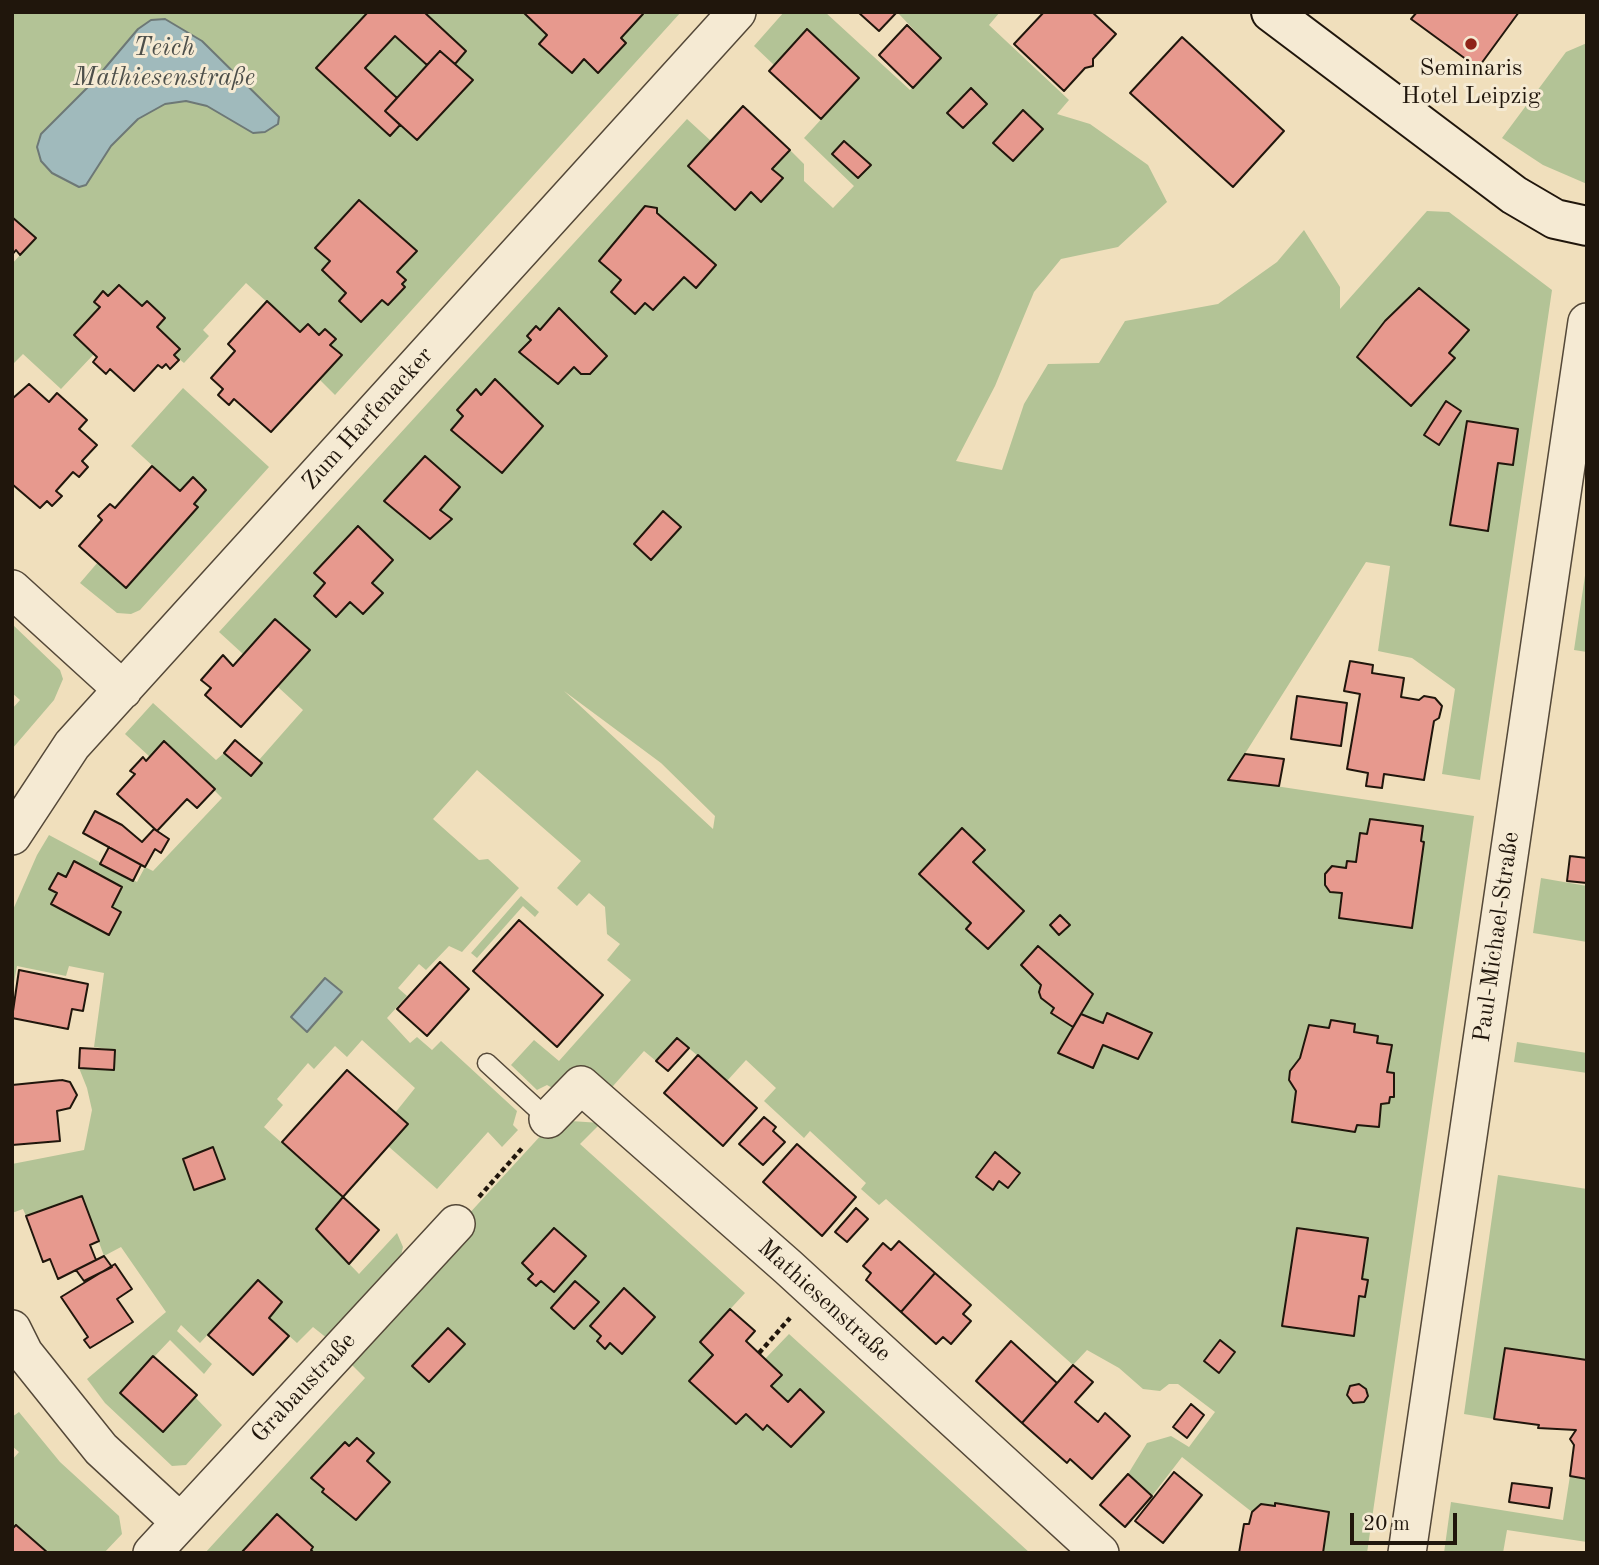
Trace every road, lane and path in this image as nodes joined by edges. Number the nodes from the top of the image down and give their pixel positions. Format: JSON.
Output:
{"nodes":[{"id":1,"x":737,"y":12,"type":"edge"},
{"id":2,"x":1271,"y":12,"type":"edge"},
{"id":3,"x":1587,"y":226,"type":"edge"},
{"id":4,"x":1587,"y":322,"type":"edge"},
{"id":5,"x":12,"y":589,"type":"edge"},
{"id":6,"x":123,"y":690,"type":"junction"},
{"id":7,"x":12,"y":836,"type":"edge"},
{"id":8,"x":487,"y":1063,"type":"dead end"},
{"id":9,"x":548,"y":1119,"type":"junction"},
{"id":10,"x":456,"y":1224,"type":"joint"},
{"id":11,"x":814,"y":1291,"type":"junction"},
{"id":12,"x":12,"y":1329,"type":"edge"},
{"id":13,"x":758,"y":1353,"type":"dead end"},
{"id":14,"x":180,"y":1522,"type":"junction"},
{"id":15,"x":152,"y":1553,"type":"edge"},
{"id":16,"x":1100,"y":1553,"type":"edge"},
{"id":17,"x":1407,"y":1553,"type":"edge"}],
"edges":[{"from":1,"to":6,"type":"street","name":"Zum Harfenacker"},
{"from":2,"to":3,"type":"main road"},
{"from":4,"to":17,"type":"street","name":"Paul-Michael-Straße"},
{"from":5,"to":6,"type":"street"},
{"from":6,"to":7,"type":"street","name":"Zum Harfenacker"},
{"from":8,"to":9,"type":"lane"},
{"from":9,"to":10,"type":"path"},
{"from":9,"to":11,"type":"street","name":"Mathiesenstraße"},
{"from":10,"to":14,"type":"street","name":"Grabaustraße"},
{"from":11,"to":13,"type":"path"},
{"from":11,"to":16,"type":"street","name":"Mathiesenstraße"},
{"from":12,"to":14,"type":"street"},
{"from":14,"to":15,"type":"street","name":"Grabaustraße"}]}
